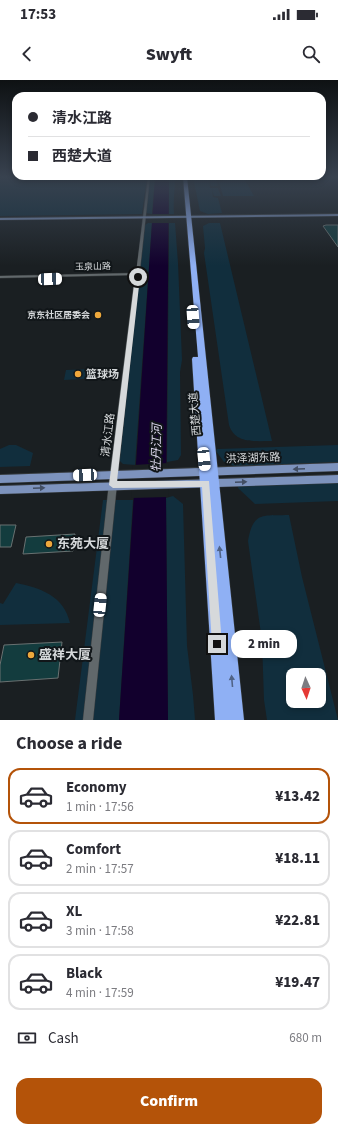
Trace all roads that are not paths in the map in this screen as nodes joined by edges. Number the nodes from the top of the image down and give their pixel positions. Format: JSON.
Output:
{"nodes":[{"id":1,"x":147,"y":207,"type":"edge"},
{"id":2,"x":185,"y":207,"type":"edge"},
{"id":3,"x":186,"y":207,"type":"edge"},
{"id":4,"x":338,"y":216,"type":"edge"},
{"id":5,"x":187,"y":218,"type":"junction"},
{"id":6,"x":146,"y":219,"type":"junction"},
{"id":7,"x":0,"y":220,"type":"edge"},
{"id":8,"x":138,"y":275,"type":"junction"},
{"id":9,"x":0,"y":279,"type":"edge"},
{"id":10,"x":338,"y":467,"type":"edge"},
{"id":11,"x":208,"y":472,"type":"junction"},
{"id":12,"x":114,"y":474,"type":"junction"},
{"id":13,"x":338,"y":478,"type":"edge"},
{"id":14,"x":0,"y":479,"type":"edge"},
{"id":15,"x":209,"y":483,"type":"junction"},
{"id":16,"x":113,"y":485,"type":"junction"},
{"id":17,"x":0,"y":490,"type":"edge"},
{"id":18,"x":88,"y":720,"type":"edge"},
{"id":19,"x":223,"y":720,"type":"edge"},
{"id":20,"x":236,"y":720,"type":"edge"}],
"edges":[{"from":1,"to":6,"type":"street","name":"清水江路"},
{"from":2,"to":5,"type":"highway","name":"西楚大道"},
{"from":3,"to":5,"type":"highway","name":"西楚大道"},
{"from":4,"to":5,"type":"main road"},
{"from":5,"to":6,"type":"main road"},
{"from":5,"to":11,"type":"highway","name":"西楚大道"},
{"from":6,"to":7,"type":"main road"},
{"from":6,"to":8,"type":"street","name":"清水江路"},
{"from":8,"to":9,"type":"street","name":"玉泉山路"},
{"from":8,"to":12,"type":"street","name":"清水江路"},
{"from":10,"to":11,"type":"main road","name":"洪泽湖东路","one_way":true},
{"from":11,"to":12,"type":"main road","name":"洪泽湖东路"},
{"from":11,"to":15,"type":"highway","name":"西楚大道"},
{"from":12,"to":14,"type":"main road","name":"洪泽湖东路"},
{"from":12,"to":16,"type":"street","name":"清水江路"},
{"from":15,"to":13,"type":"main road","one_way":true},
{"from":15,"to":16,"type":"main road"},
{"from":15,"to":19,"type":"highway","name":"西楚大道"},
{"from":20,"to":15,"type":"highway","name":"西楚大道","one_way":true},
{"from":17,"to":16,"type":"main road","one_way":true},
{"from":16,"to":18,"type":"street","name":"清水江路"}]}
